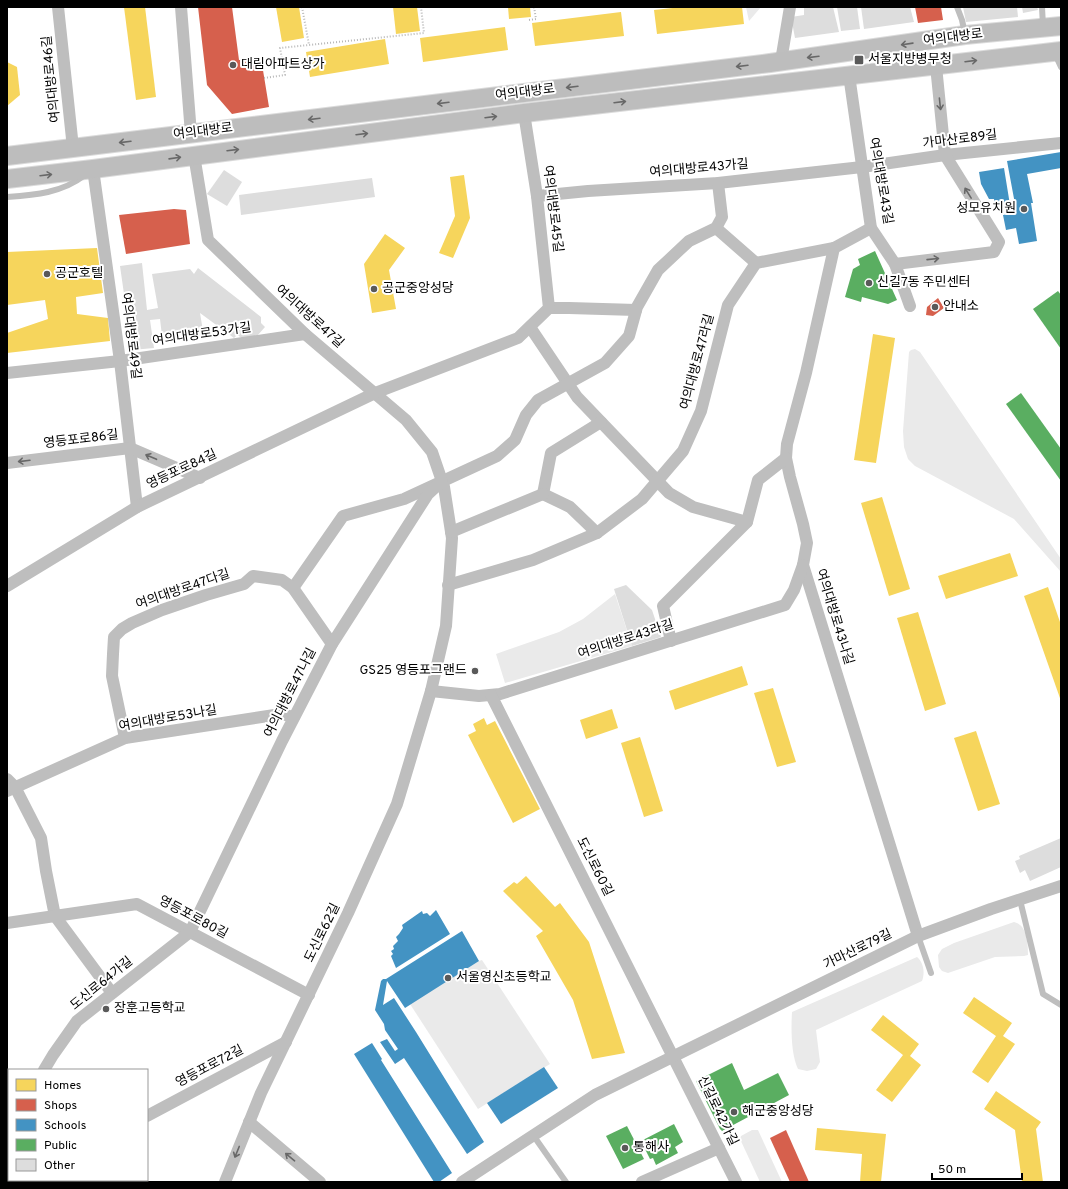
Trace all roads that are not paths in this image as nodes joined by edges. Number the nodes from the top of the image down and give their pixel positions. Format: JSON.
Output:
{"nodes":[{"id":1,"x":58,"y":7,"type":"edge"},
{"id":2,"x":182,"y":7,"type":"edge"},
{"id":3,"x":790,"y":7,"type":"edge"},
{"id":4,"x":957,"y":7,"type":"edge"},
{"id":5,"x":1042,"y":7,"type":"edge"},
{"id":6,"x":1061,"y":26,"type":"edge"},
{"id":7,"x":1043,"y":28,"type":"junction"},
{"id":8,"x":965,"y":35,"type":"junction"},
{"id":9,"x":845,"y":53,"type":"junction"},
{"id":10,"x":1055,"y":54,"type":"edge"},
{"id":11,"x":781,"y":61,"type":"junction"},
{"id":12,"x":936,"y":66,"type":"junction"},
{"id":13,"x":849,"y":75,"type":"junction"},
{"id":14,"x":785,"y":83,"type":"junction"},
{"id":15,"x":524,"y":113,"type":"junction"},
{"id":16,"x":191,"y":134,"type":"junction"},
{"id":17,"x":1061,"y":143,"type":"edge"},
{"id":18,"x":73,"y":148,"type":"junction"},
{"id":19,"x":194,"y":155,"type":"junction"},
{"id":20,"x":945,"y":155,"type":"junction"},
{"id":21,"x":7,"y":156,"type":"edge"},
{"id":22,"x":862,"y":166,"type":"junction"},
{"id":23,"x":94,"y":169,"type":"junction"},
{"id":24,"x":7,"y":179,"type":"edge"},
{"id":25,"x":718,"y":183,"type":"junction"},
{"id":26,"x":537,"y":196,"type":"junction"},
{"id":27,"x":7,"y":197,"type":"edge"},
{"id":28,"x":716,"y":228,"type":"junction"},
{"id":29,"x":871,"y":228,"type":"junction"},
{"id":30,"x":834,"y":248,"type":"junction"},
{"id":31,"x":756,"y":263,"type":"junction"},
{"id":32,"x":894,"y":264,"type":"junction"},
{"id":33,"x":910,"y":306,"type":"dead end"},
{"id":34,"x":550,"y":308,"type":"junction"},
{"id":35,"x":636,"y":310,"type":"junction"},
{"id":36,"x":530,"y":327,"type":"junction"},
{"id":37,"x":304,"y":334,"type":"junction"},
{"id":38,"x":120,"y":361,"type":"junction"},
{"id":39,"x":7,"y":373,"type":"edge"},
{"id":40,"x":567,"y":384,"type":"junction"},
{"id":41,"x":375,"y":393,"type":"junction"},
{"id":42,"x":601,"y":422,"type":"junction"},
{"id":43,"x":130,"y":448,"type":"junction"},
{"id":44,"x":786,"y":458,"type":"junction"},
{"id":45,"x":7,"y":463,"type":"edge"},
{"id":46,"x":200,"y":478,"type":"junction"},
{"id":47,"x":442,"y":481,"type":"junction"},
{"id":48,"x":657,"y":481,"type":"junction"},
{"id":49,"x":543,"y":494,"type":"junction"},
{"id":50,"x":137,"y":507,"type":"junction"},
{"id":51,"x":747,"y":522,"type":"junction"},
{"id":52,"x":451,"y":532,"type":"junction"},
{"id":53,"x":597,"y":533,"type":"junction"},
{"id":54,"x":803,"y":564,"type":"junction"},
{"id":55,"x":448,"y":585,"type":"junction"},
{"id":56,"x":7,"y":586,"type":"edge"},
{"id":57,"x":293,"y":588,"type":"junction"},
{"id":58,"x":671,"y":641,"type":"junction"},
{"id":59,"x":332,"y":644,"type":"junction"},
{"id":60,"x":431,"y":691,"type":"junction"},
{"id":61,"x":491,"y":695,"type":"junction"},
{"id":62,"x":294,"y":717,"type":"junction"},
{"id":63,"x":125,"y":738,"type":"junction"},
{"id":64,"x":10,"y":786,"type":"edge"},
{"id":65,"x":1061,"y":886,"type":"edge"},
{"id":66,"x":1020,"y":900,"type":"junction"},
{"id":67,"x":55,"y":916,"type":"junction"},
{"id":68,"x":7,"y":923,"type":"edge"},
{"id":69,"x":190,"y":932,"type":"junction"},
{"id":70,"x":918,"y":936,"type":"junction"},
{"id":71,"x":931,"y":973,"type":"dead end"},
{"id":72,"x":112,"y":993,"type":"junction"},
{"id":73,"x":309,"y":995,"type":"junction"},
{"id":74,"x":1061,"y":1005,"type":"edge"},
{"id":75,"x":286,"y":1042,"type":"junction"},
{"id":76,"x":673,"y":1054,"type":"junction"},
{"id":77,"x":45,"y":1069,"type":"edge"},
{"id":78,"x":148,"y":1115,"type":"edge"},
{"id":79,"x":249,"y":1122,"type":"junction"},
{"id":80,"x":533,"y":1135,"type":"junction"},
{"id":81,"x":719,"y":1148,"type":"junction"},
{"id":82,"x":225,"y":1182,"type":"edge"},
{"id":83,"x":320,"y":1182,"type":"edge"},
{"id":84,"x":462,"y":1182,"type":"edge"},
{"id":85,"x":566,"y":1182,"type":"edge"},
{"id":86,"x":642,"y":1182,"type":"edge"},
{"id":87,"x":736,"y":1182,"type":"edge"}],
"edges":[{"from":1,"to":18,"type":"street","name":"여의대방로46길"},
{"from":2,"to":16,"type":"street"},
{"from":3,"to":11,"type":"street"},
{"from":4,"to":8,"type":"lane"},
{"from":5,"to":7,"type":"lane"},
{"from":6,"to":7,"type":"main road","name":"여의대방로"},
{"from":7,"to":8,"type":"main road","name":"여의대방로"},
{"from":8,"to":9,"type":"main road","name":"여의대방로","one_way":true},
{"from":9,"to":11,"type":"main road","name":"여의대방로","one_way":true},
{"from":9,"to":13,"type":"main road"},
{"from":12,"to":10,"type":"main road","name":"여의대방로","one_way":true},
{"from":11,"to":14,"type":"main road"},
{"from":11,"to":16,"type":"main road","name":"여의대방로","one_way":true},
{"from":12,"to":13,"type":"main road","name":"여의대방로"},
{"from":12,"to":20,"type":"street","name":"여의대방로","one_way":true},
{"from":13,"to":14,"type":"main road","name":"여의대방로"},
{"from":13,"to":22,"type":"street","name":"여의대방로43길"},
{"from":15,"to":14,"type":"main road","name":"여의대방로","one_way":true},
{"from":19,"to":15,"type":"main road","name":"여의대방로","one_way":true},
{"from":15,"to":26,"type":"street","name":"여의대방로45길"},
{"from":16,"to":18,"type":"main road","name":"여의대방로","one_way":true},
{"from":17,"to":20,"type":"street","name":"가마산로89길"},
{"from":18,"to":21,"type":"main road","name":"여의대방로"},
{"from":23,"to":19,"type":"main road","name":"여의대방로","one_way":true},
{"from":19,"to":37,"type":"street","name":"여의대방로47길"},
{"from":20,"to":22,"type":"street","name":"가마산로89길"},
{"from":32,"to":20,"type":"street","one_way":true},
{"from":22,"to":25,"type":"street","name":"여의대방로43가길"},
{"from":22,"to":29,"type":"street","name":"여의대방로43길"},
{"from":24,"to":23,"type":"main road","name":"여의대방로","one_way":true},
{"from":23,"to":27,"type":"lane"},
{"from":23,"to":38,"type":"street","name":"여의대방로49길"},
{"from":25,"to":26,"type":"street","name":"여의대방로43가길"},
{"from":25,"to":28,"type":"street"},
{"from":26,"to":34,"type":"street","name":"여의대방로45길"},
{"from":28,"to":31,"type":"street"},
{"from":28,"to":35,"type":"street"},
{"from":29,"to":30,"type":"street"},
{"from":29,"to":32,"type":"street","name":"여의대방로43길"},
{"from":30,"to":31,"type":"street"},
{"from":30,"to":44,"type":"street","name":"여의대방로43나길"},
{"from":31,"to":48,"type":"street","name":"여의대방로47라길"},
{"from":32,"to":33,"type":"street","name":"여의대방로43길"},
{"from":34,"to":35,"type":"street"},
{"from":34,"to":36,"type":"street"},
{"from":35,"to":40,"type":"street"},
{"from":36,"to":40,"type":"street"},
{"from":36,"to":41,"type":"street"},
{"from":37,"to":38,"type":"street","name":"여의대방로53가길"},
{"from":37,"to":41,"type":"street","name":"여의대방로47길"},
{"from":38,"to":39,"type":"street","name":"여의대방로53가길"},
{"from":38,"to":43,"type":"street","name":"여의대방로49길"},
{"from":40,"to":42,"type":"street"},
{"from":40,"to":47,"type":"street"},
{"from":41,"to":46,"type":"street","name":"영등포로84길"},
{"from":41,"to":47,"type":"street","name":"여의대방로47길"},
{"from":42,"to":48,"type":"street"},
{"from":42,"to":49,"type":"street"},
{"from":43,"to":45,"type":"street","name":"영등포로86길","one_way":true},
{"from":46,"to":43,"type":"street","name":"영등포로86길","one_way":true},
{"from":43,"to":50,"type":"street","name":"여의대방로49길"},
{"from":44,"to":51,"type":"street"},
{"from":44,"to":54,"type":"street","name":"여의대방로43나길"},
{"from":46,"to":50,"type":"street","name":"영등포로84길"},
{"from":47,"to":52,"type":"street","name":"여의대방로47길"},
{"from":47,"to":57,"type":"street"},
{"from":47,"to":59,"type":"street","name":"여의대방로47나길"},
{"from":48,"to":51,"type":"street"},
{"from":48,"to":53,"type":"street","name":"여의대방로47라길"},
{"from":49,"to":52,"type":"street"},
{"from":49,"to":53,"type":"street"},
{"from":50,"to":56,"type":"street","name":"영등포로84길"},
{"from":51,"to":58,"type":"street"},
{"from":52,"to":55,"type":"street","name":"여의대방로47길"},
{"from":53,"to":55,"type":"street","name":"여의대방로47라길"},
{"from":54,"to":58,"type":"street","name":"여의대방로43라길"},
{"from":54,"to":70,"type":"street","name":"여의대방로43나길"},
{"from":55,"to":60,"type":"street","name":"여의대방로47길"},
{"from":57,"to":59,"type":"street","name":"여의대방로47다길"},
{"from":57,"to":63,"type":"street","name":"여의대방로47다길"},
{"from":58,"to":61,"type":"street","name":"여의대방로43라길"},
{"from":59,"to":62,"type":"street","name":"여의대방로47나길"},
{"from":60,"to":61,"type":"street","name":"여의대방로43라길"},
{"from":60,"to":73,"type":"street","name":"도신로62길"},
{"from":61,"to":76,"type":"street","name":"도신로60길"},
{"from":62,"to":63,"type":"street","name":"여의대방로53나길"},
{"from":62,"to":69,"type":"street","name":"여의대방로47나길"},
{"from":63,"to":64,"type":"street","name":"여의대방로53나길"},
{"from":64,"to":67,"type":"street"},
{"from":65,"to":66,"type":"street","name":"가마산로79길"},
{"from":66,"to":70,"type":"street","name":"가마산로79길"},
{"from":66,"to":74,"type":"lane"},
{"from":67,"to":68,"type":"street","name":"영등포로80길"},
{"from":67,"to":69,"type":"street","name":"영등포로80길"},
{"from":67,"to":72,"type":"street"},
{"from":69,"to":72,"type":"street","name":"도신로64가길"},
{"from":69,"to":73,"type":"street","name":"영등포로80길"},
{"from":70,"to":71,"type":"lane"},
{"from":70,"to":76,"type":"street","name":"가마산로79길"},
{"from":72,"to":77,"type":"street","name":"도신로64가길"},
{"from":73,"to":75,"type":"street","name":"도신로62길"},
{"from":75,"to":78,"type":"street","name":"영등포로72길"},
{"from":75,"to":79,"type":"street","name":"도신로62길"},
{"from":76,"to":80,"type":"street"},
{"from":76,"to":81,"type":"street","name":"신길로42가길"},
{"from":79,"to":82,"type":"street","name":"도신로62길","one_way":true},
{"from":83,"to":79,"type":"street","one_way":true},
{"from":80,"to":84,"type":"street"},
{"from":80,"to":85,"type":"lane"},
{"from":81,"to":86,"type":"street"},
{"from":81,"to":87,"type":"street","name":"신길로42가길"}]}
